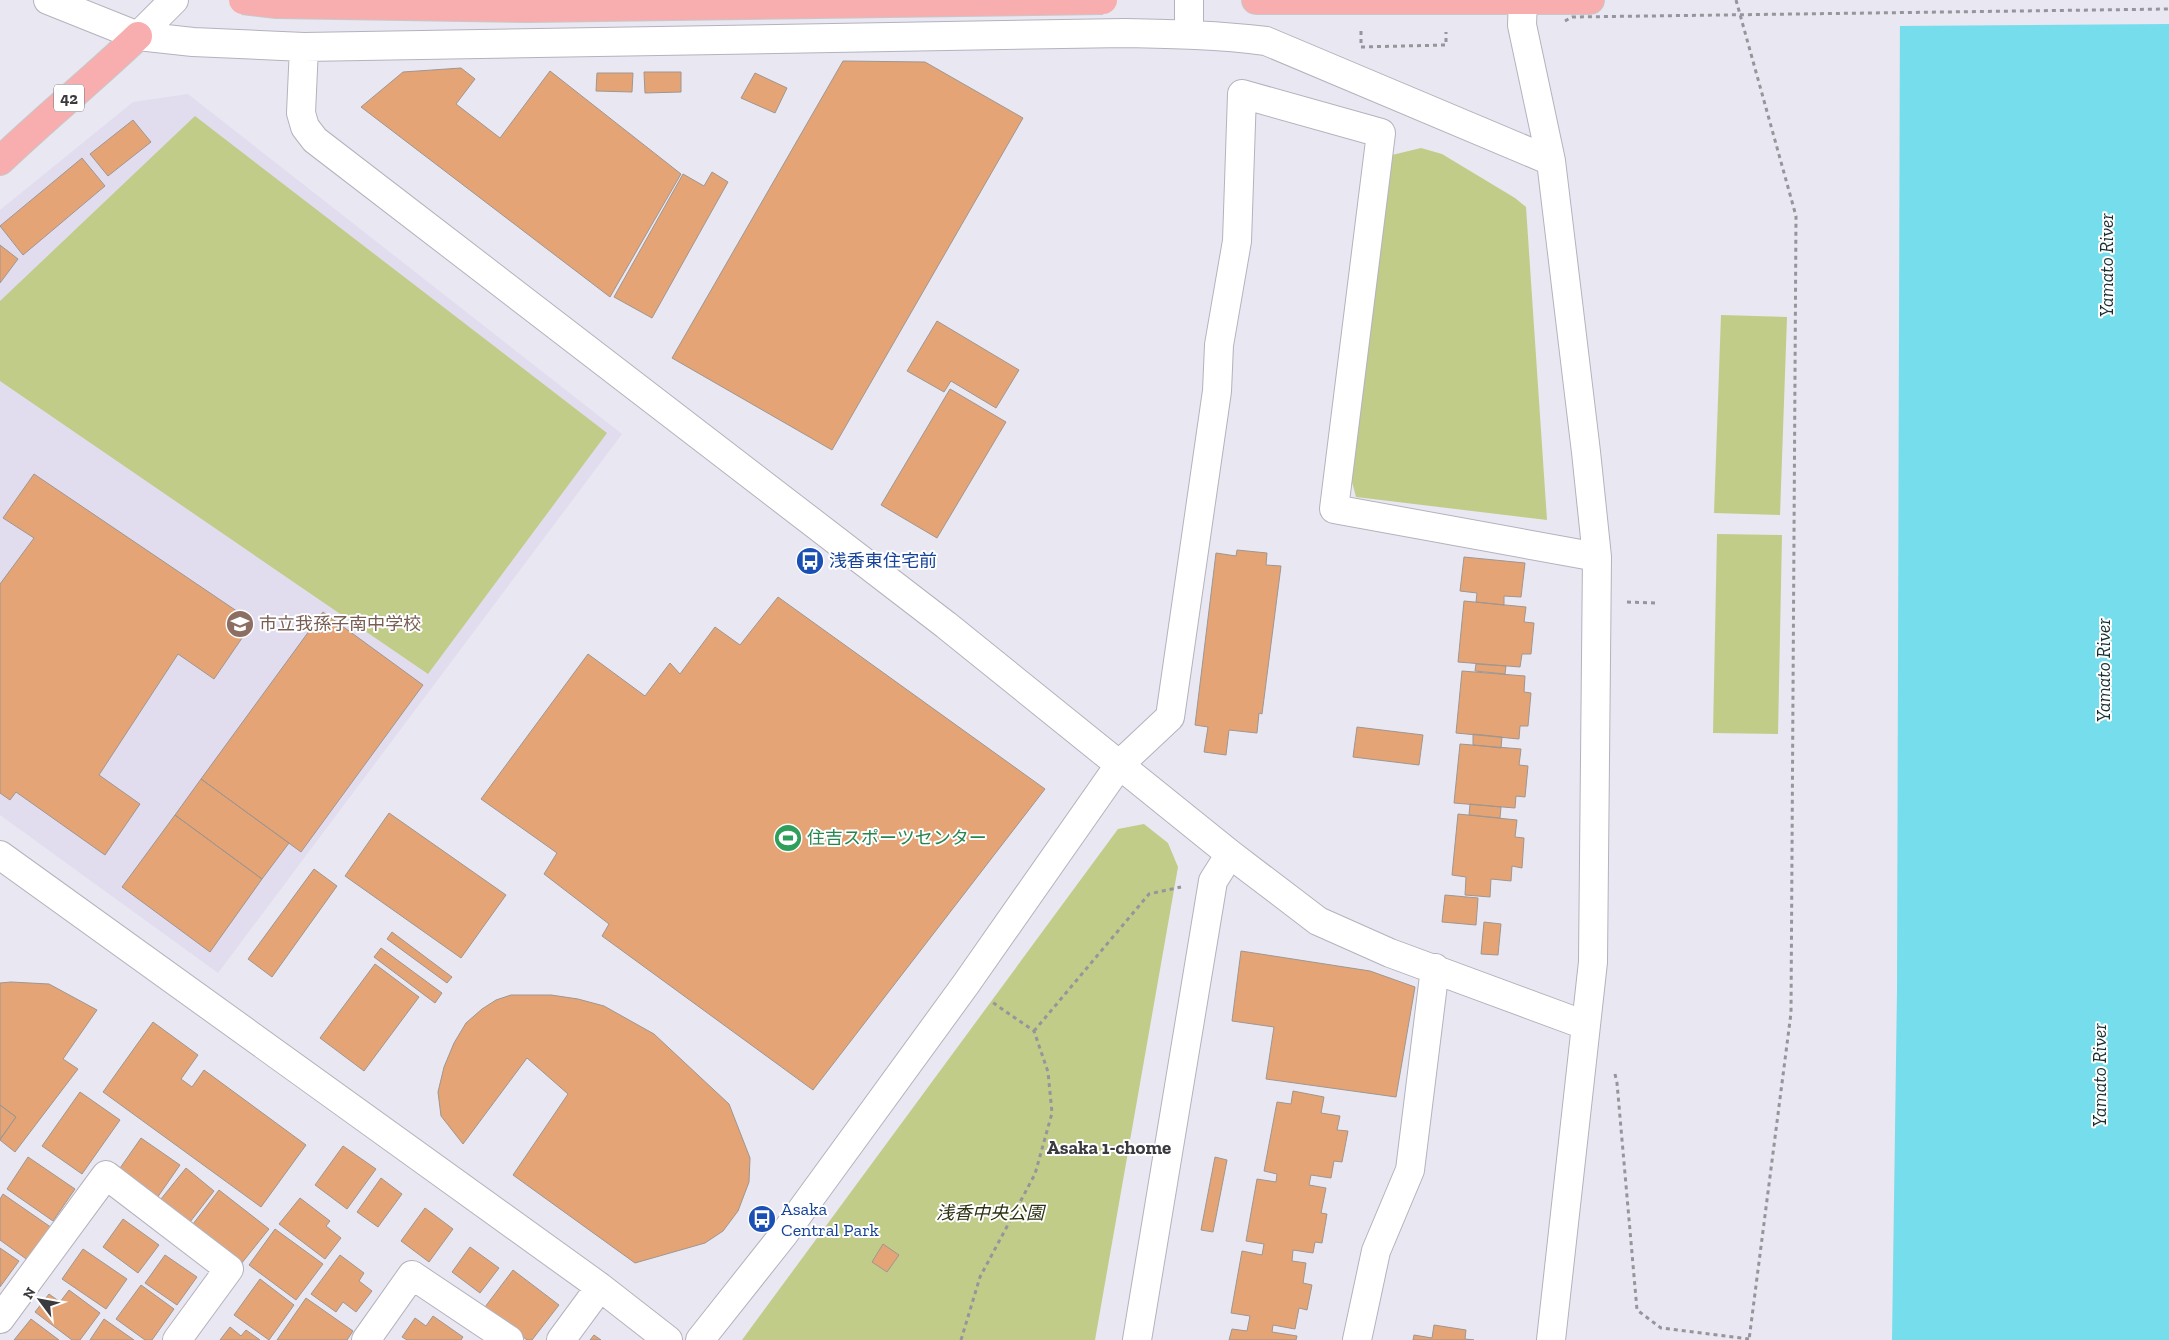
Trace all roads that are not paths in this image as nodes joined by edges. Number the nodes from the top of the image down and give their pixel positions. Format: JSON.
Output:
{"nodes":[{"id":1,"x":48,"y":0,"type":"edge"},
{"id":2,"x":174,"y":0,"type":"edge"},
{"id":3,"x":243,"y":0,"type":"edge"},
{"id":4,"x":552,"y":0,"type":"edge"},
{"id":5,"x":1103,"y":0,"type":"edge"},
{"id":6,"x":1189,"y":0,"type":"edge"},
{"id":7,"x":1256,"y":0,"type":"edge"},
{"id":8,"x":1590,"y":0,"type":"edge"},
{"id":9,"x":1472,"y":1,"type":"edge"},
{"id":10,"x":1523,"y":1,"type":"edge"},
{"id":11,"x":1565,"y":11,"type":"edge"},
{"id":12,"x":1189,"y":34,"type":"junction"},
{"id":13,"x":138,"y":36,"type":"junction"},
{"id":14,"x":526,"y":44,"type":"junction"},
{"id":15,"x":304,"y":47,"type":"junction"},
{"id":16,"x":0,"y":161,"type":"edge"},
{"id":17,"x":1551,"y":161,"type":"junction"},
{"id":18,"x":1596,"y":557,"type":"junction"},
{"id":19,"x":1120,"y":764,"type":"junction"},
{"id":20,"x":1230,"y":854,"type":"junction"},
{"id":21,"x":0,"y":855,"type":"edge"},
{"id":22,"x":1435,"y":968,"type":"junction"},
{"id":23,"x":1585,"y":1025,"type":"junction"},
{"id":24,"x":600,"y":1287,"type":"junction"},
{"id":25,"x":0,"y":1319,"type":"edge"},
{"id":26,"x":176,"y":1340,"type":"edge"},
{"id":27,"x":366,"y":1340,"type":"edge"},
{"id":28,"x":509,"y":1340,"type":"edge"},
{"id":29,"x":561,"y":1340,"type":"edge"},
{"id":30,"x":668,"y":1340,"type":"edge"},
{"id":31,"x":700,"y":1340,"type":"edge"},
{"id":32,"x":1137,"y":1340,"type":"edge"},
{"id":33,"x":1357,"y":1340,"type":"edge"},
{"id":34,"x":1551,"y":1340,"type":"edge"}],
"edges":[{"from":1,"to":13,"type":"street"},
{"from":2,"to":13,"type":"street"},
{"from":3,"to":5,"type":"main road","bridge":true},
{"from":4,"to":14,"type":"street"},
{"from":6,"to":12,"type":"street"},
{"from":7,"to":9,"type":"main road"},
{"from":8,"to":11,"type":"main road"},
{"from":9,"to":10,"type":"main road"},
{"from":10,"to":11,"type":"main road"},
{"from":10,"to":17,"type":"street"},
{"from":12,"to":14,"type":"street"},
{"from":12,"to":17,"type":"street"},
{"from":13,"to":15,"type":"street"},
{"from":13,"to":16,"type":"main road","number":"42"},
{"from":14,"to":15,"type":"street"},
{"from":15,"to":19,"type":"street"},
{"from":17,"to":18,"type":"street"},
{"from":18,"to":19,"type":"street"},
{"from":18,"to":23,"type":"street"},
{"from":19,"to":20,"type":"street"},
{"from":19,"to":31,"type":"street"},
{"from":20,"to":22,"type":"street"},
{"from":20,"to":32,"type":"street"},
{"from":21,"to":24,"type":"street"},
{"from":22,"to":23,"type":"street"},
{"from":22,"to":33,"type":"street"},
{"from":23,"to":34,"type":"street"},
{"from":24,"to":29,"type":"street"},
{"from":24,"to":30,"type":"street"},
{"from":25,"to":26,"type":"street"},
{"from":27,"to":28,"type":"street"}]}
